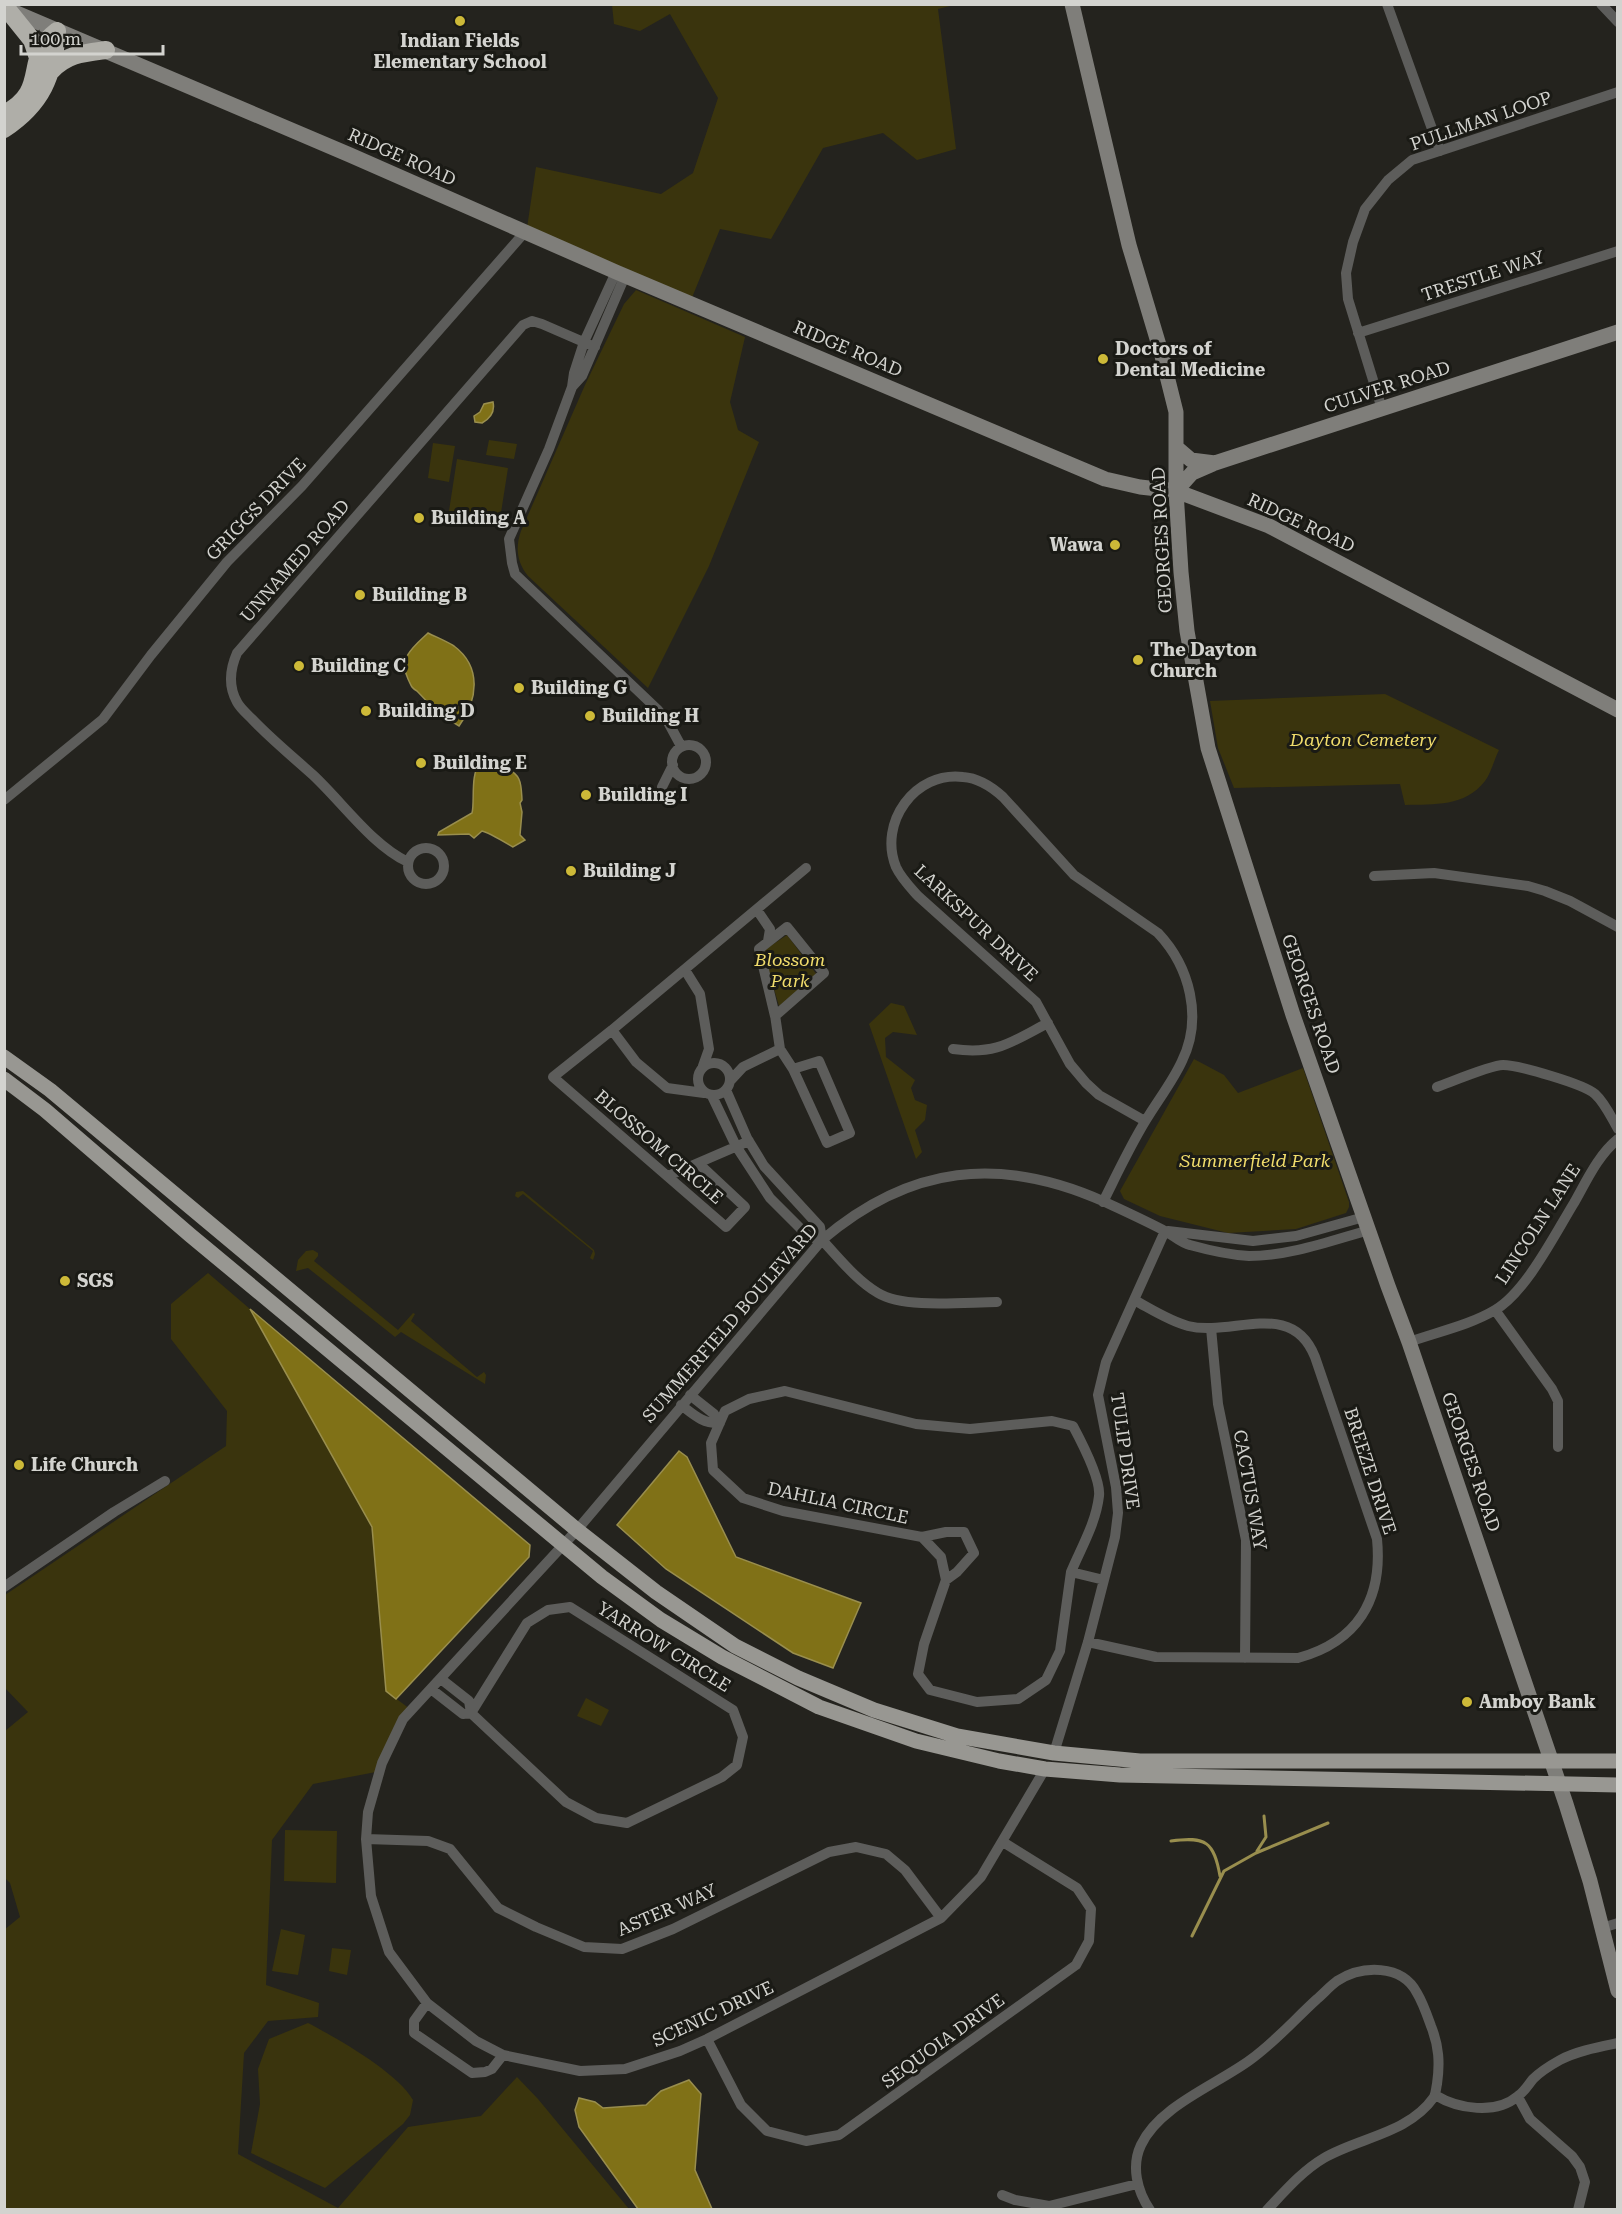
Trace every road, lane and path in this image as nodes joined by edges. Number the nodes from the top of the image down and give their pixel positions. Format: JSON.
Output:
{"nodes":[{"id":1,"x":1072,"y":4,"type":"edge"},
{"id":2,"x":1387,"y":4,"type":"edge"},
{"id":3,"x":1601,"y":4,"type":"edge"},
{"id":4,"x":6,"y":9,"type":"edge"},
{"id":5,"x":1617,"y":22,"type":"edge"},
{"id":6,"x":57,"y":31,"type":"junction"},
{"id":7,"x":106,"y":50,"type":"junction"},
{"id":8,"x":37,"y":55,"type":"junction"},
{"id":9,"x":50,"y":73,"type":"junction"},
{"id":10,"x":1617,"y":92,"type":"edge"},
{"id":11,"x":4,"y":114,"type":"edge"},
{"id":12,"x":4,"y":129,"type":"edge"},
{"id":13,"x":1440,"y":151,"type":"junction"},
{"id":14,"x":525,"y":232,"type":"junction"},
{"id":15,"x":1617,"y":251,"type":"edge"},
{"id":16,"x":620,"y":274,"type":"junction"},
{"id":17,"x":1617,"y":332,"type":"edge"},
{"id":18,"x":1358,"y":333,"type":"junction"},
{"id":19,"x":584,"y":342,"type":"junction"},
{"id":20,"x":595,"y":346,"type":"junction"},
{"id":21,"x":572,"y":387,"type":"junction"},
{"id":22,"x":1382,"y":409,"type":"junction"},
{"id":23,"x":1177,"y":448,"type":"junction"},
{"id":24,"x":1215,"y":463,"type":"junction"},
{"id":25,"x":1176,"y":491,"type":"junction"},
{"id":26,"x":1617,"y":710,"type":"edge"},
{"id":27,"x":681,"y":746,"type":"junction"},
{"id":28,"x":673,"y":765,"type":"junction"},
{"id":29,"x":662,"y":787,"type":"dead end"},
{"id":30,"x":4,"y":800,"type":"edge"},
{"id":31,"x":408,"y":862,"type":"dead end"},
{"id":32,"x":806,"y":868,"type":"dead end"},
{"id":33,"x":1374,"y":876,"type":"dead end"},
{"id":34,"x":757,"y":910,"type":"junction"},
{"id":35,"x":1617,"y":927,"type":"edge"},
{"id":36,"x":768,"y":940,"type":"junction"},
{"id":37,"x":685,"y":970,"type":"junction"},
{"id":38,"x":775,"y":1015,"type":"junction"},
{"id":39,"x":1048,"y":1023,"type":"junction"},
{"id":40,"x":612,"y":1030,"type":"junction"},
{"id":41,"x":780,"y":1048,"type":"junction"},
{"id":42,"x":710,"y":1049,"type":"junction"},
{"id":43,"x":953,"y":1049,"type":"dead end"},
{"id":44,"x":4,"y":1057,"type":"edge"},
{"id":45,"x":722,"y":1065,"type":"junction"},
{"id":46,"x":703,"y":1066,"type":"junction"},
{"id":47,"x":743,"y":1067,"type":"junction"},
{"id":48,"x":793,"y":1068,"type":"junction"},
{"id":49,"x":697,"y":1078,"type":"junction"},
{"id":50,"x":4,"y":1080,"type":"edge"},
{"id":51,"x":728,"y":1086,"type":"junction"},
{"id":52,"x":1437,"y":1087,"type":"dead end"},
{"id":53,"x":684,"y":1090,"type":"junction"},
{"id":54,"x":708,"y":1094,"type":"junction"},
{"id":55,"x":1145,"y":1121,"type":"junction"},
{"id":56,"x":1617,"y":1129,"type":"edge"},
{"id":57,"x":1617,"y":1139,"type":"edge"},
{"id":58,"x":749,"y":1141,"type":"junction"},
{"id":59,"x":736,"y":1146,"type":"junction"},
{"id":60,"x":698,"y":1163,"type":"junction"},
{"id":61,"x":668,"y":1176,"type":"junction"},
{"id":62,"x":1103,"y":1202,"type":"junction"},
{"id":63,"x":1366,"y":1223,"type":"junction"},
{"id":64,"x":1165,"y":1231,"type":"junction"},
{"id":65,"x":822,"y":1239,"type":"junction"},
{"id":66,"x":1134,"y":1300,"type":"junction"},
{"id":67,"x":997,"y":1302,"type":"dead end"},
{"id":68,"x":1495,"y":1310,"type":"junction"},
{"id":69,"x":1211,"y":1328,"type":"junction"},
{"id":70,"x":1409,"y":1342,"type":"junction"},
{"id":71,"x":690,"y":1395,"type":"junction"},
{"id":72,"x":681,"y":1405,"type":"junction"},
{"id":73,"x":720,"y":1423,"type":"junction"},
{"id":74,"x":1558,"y":1447,"type":"dead end"},
{"id":75,"x":165,"y":1481,"type":"dead end"},
{"id":76,"x":577,"y":1530,"type":"junction"},
{"id":77,"x":922,"y":1537,"type":"junction"},
{"id":78,"x":562,"y":1546,"type":"junction"},
{"id":79,"x":1071,"y":1572,"type":"junction"},
{"id":80,"x":946,"y":1580,"type":"junction"},
{"id":81,"x":1104,"y":1580,"type":"junction"},
{"id":82,"x":4,"y":1587,"type":"edge"},
{"id":83,"x":1088,"y":1642,"type":"junction"},
{"id":84,"x":1245,"y":1658,"type":"junction"},
{"id":85,"x":441,"y":1679,"type":"junction"},
{"id":86,"x":431,"y":1689,"type":"junction"},
{"id":87,"x":471,"y":1713,"type":"junction"},
{"id":88,"x":1054,"y":1753,"type":"junction"},
{"id":89,"x":1551,"y":1761,"type":"junction"},
{"id":90,"x":1617,"y":1761,"type":"edge"},
{"id":91,"x":1045,"y":1769,"type":"junction"},
{"id":92,"x":1559,"y":1784,"type":"junction"},
{"id":93,"x":1617,"y":1785,"type":"edge"},
{"id":94,"x":366,"y":1839,"type":"junction"},
{"id":95,"x":1003,"y":1842,"type":"junction"},
{"id":96,"x":941,"y":1918,"type":"junction"},
{"id":97,"x":1617,"y":1923,"type":"edge"},
{"id":98,"x":1602,"y":1928,"type":"junction"},
{"id":99,"x":1617,"y":1991,"type":"edge"},
{"id":100,"x":426,"y":2003,"type":"junction"},
{"id":101,"x":707,"y":2039,"type":"junction"},
{"id":102,"x":1617,"y":2043,"type":"edge"},
{"id":103,"x":503,"y":2055,"type":"junction"},
{"id":104,"x":1435,"y":2095,"type":"junction"},
{"id":105,"x":1518,"y":2097,"type":"junction"},
{"id":106,"x":1137,"y":2184,"type":"junction"},
{"id":107,"x":1002,"y":2195,"type":"dead end"},
{"id":108,"x":1150,"y":2210,"type":"edge"},
{"id":109,"x":1267,"y":2210,"type":"edge"},
{"id":110,"x":1578,"y":2210,"type":"edge"}],
"edges":[{"from":1,"to":23,"type":"street","name":"GEORGES ROAD"},
{"from":2,"to":13,"type":"street"},
{"from":3,"to":5,"type":"street"},
{"from":4,"to":6,"type":"street","name":"RIDGE ROAD"},
{"from":4,"to":8,"type":"highway"},
{"from":6,"to":7,"type":"street","name":"RIDGE ROAD"},
{"from":6,"to":8,"type":"highway"},
{"from":6,"to":9,"type":"highway"},
{"from":7,"to":9,"type":"highway"},
{"from":7,"to":14,"type":"street","name":"RIDGE ROAD"},
{"from":8,"to":11,"type":"highway"},
{"from":9,"to":12,"type":"highway"},
{"from":10,"to":13,"type":"street","name":"PULLMAN LOOP"},
{"from":13,"to":18,"type":"street","name":"PULLMAN LOOP"},
{"from":14,"to":16,"type":"street","name":"RIDGE ROAD"},
{"from":14,"to":30,"type":"street","name":"GRIGGS DRIVE"},
{"from":15,"to":18,"type":"street","name":"TRESTLE WAY"},
{"from":16,"to":19,"type":"street"},
{"from":16,"to":20,"type":"street"},
{"from":16,"to":25,"type":"street","name":"RIDGE ROAD"},
{"from":17,"to":22,"type":"street","name":"CULVER ROAD"},
{"from":18,"to":22,"type":"street","name":"PULLMAN LOOP"},
{"from":19,"to":20,"type":"street","name":"UNNAMED ROAD"},
{"from":19,"to":21,"type":"street"},
{"from":19,"to":31,"type":"street","name":"UNNAMED ROAD"},
{"from":20,"to":21,"type":"street"},
{"from":21,"to":27,"type":"street"},
{"from":22,"to":24,"type":"street","name":"CULVER ROAD"},
{"from":23,"to":24,"type":"street"},
{"from":23,"to":25,"type":"street","name":"GEORGES ROAD"},
{"from":24,"to":25,"type":"street","name":"CULVER ROAD"},
{"from":25,"to":26,"type":"street","name":"RIDGE ROAD"},
{"from":25,"to":63,"type":"street","name":"GEORGES ROAD"},
{"from":27,"to":28,"type":"street"},
{"from":27,"to":28,"type":"street"},
{"from":28,"to":29,"type":"street"},
{"from":32,"to":34,"type":"street","name":"BLOSSOM CIRCLE"},
{"from":33,"to":35,"type":"street"},
{"from":34,"to":36,"type":"street"},
{"from":34,"to":37,"type":"street","name":"BLOSSOM CIRCLE"},
{"from":36,"to":38,"type":"street"},
{"from":36,"to":38,"type":"street"},
{"from":37,"to":40,"type":"street","name":"BLOSSOM CIRCLE"},
{"from":37,"to":42,"type":"street"},
{"from":38,"to":41,"type":"street"},
{"from":39,"to":43,"type":"street"},
{"from":39,"to":55,"type":"street","name":"LARKSPUR DRIVE"},
{"from":39,"to":55,"type":"street","name":"LARKSPUR DRIVE"},
{"from":40,"to":53,"type":"street"},
{"from":40,"to":61,"type":"street","name":"BLOSSOM CIRCLE"},
{"from":41,"to":47,"type":"street"},
{"from":41,"to":48,"type":"street"},
{"from":42,"to":45,"type":"street"},
{"from":42,"to":46,"type":"street"},
{"from":44,"to":76,"type":"main road"},
{"from":45,"to":46,"type":"street"},
{"from":45,"to":47,"type":"street"},
{"from":45,"to":51,"type":"street"},
{"from":46,"to":49,"type":"street"},
{"from":47,"to":51,"type":"street"},
{"from":48,"to":48,"type":"street"},
{"from":49,"to":53,"type":"street"},
{"from":49,"to":54,"type":"street"},
{"from":50,"to":78,"type":"main road"},
{"from":51,"to":54,"type":"street"},
{"from":51,"to":58,"type":"street"},
{"from":52,"to":56,"type":"street"},
{"from":53,"to":54,"type":"street"},
{"from":54,"to":59,"type":"street"},
{"from":55,"to":62,"type":"street","name":"LARKSPUR DRIVE"},
{"from":57,"to":68,"type":"street","name":"LINCOLN LANE"},
{"from":58,"to":59,"type":"street","name":"BLOSSOM CIRCLE"},
{"from":58,"to":65,"type":"street"},
{"from":59,"to":60,"type":"street","name":"BLOSSOM CIRCLE"},
{"from":59,"to":65,"type":"street"},
{"from":60,"to":61,"type":"street"},
{"from":60,"to":61,"type":"street","name":"BLOSSOM CIRCLE"},
{"from":62,"to":64,"type":"street","name":"SUMMERFIELD BOULEVARD"},
{"from":62,"to":65,"type":"street","name":"SUMMERFIELD BOULEVARD"},
{"from":63,"to":64,"type":"street","name":"SUMMERFIELD BOULEVARD"},
{"from":63,"to":70,"type":"street","name":"GEORGES ROAD"},
{"from":64,"to":66,"type":"street","name":"TULIP DRIVE"},
{"from":65,"to":67,"type":"street"},
{"from":65,"to":71,"type":"street","name":"SUMMERFIELD BOULEVARD"},
{"from":66,"to":69,"type":"street","name":"BREEZE DRIVE"},
{"from":66,"to":81,"type":"street","name":"TULIP DRIVE"},
{"from":68,"to":70,"type":"street","name":"LINCOLN LANE"},
{"from":68,"to":74,"type":"street"},
{"from":69,"to":84,"type":"street","name":"CACTUS WAY"},
{"from":69,"to":84,"type":"street","name":"BREEZE DRIVE"},
{"from":70,"to":89,"type":"street","name":"GEORGES ROAD"},
{"from":71,"to":72,"type":"street","name":"SUMMERFIELD BOULEVARD"},
{"from":71,"to":73,"type":"street"},
{"from":72,"to":73,"type":"street"},
{"from":72,"to":76,"type":"street","name":"SUMMERFIELD BOULEVARD"},
{"from":73,"to":77,"type":"street","name":"DAHLIA CIRCLE"},
{"from":73,"to":79,"type":"street"},
{"from":75,"to":82,"type":"street"},
{"from":76,"to":78,"type":"street","name":"SUMMERFIELD BOULEVARD"},
{"from":76,"to":88,"type":"main road"},
{"from":77,"to":80,"type":"street","name":"DAHLIA CIRCLE"},
{"from":77,"to":80,"type":"street"},
{"from":78,"to":85,"type":"street","name":"SCENIC DRIVE"},
{"from":78,"to":91,"type":"main road"},
{"from":79,"to":80,"type":"street"},
{"from":79,"to":81,"type":"street"},
{"from":81,"to":83,"type":"street","name":"TULIP DRIVE"},
{"from":83,"to":84,"type":"street","name":"BREEZE DRIVE"},
{"from":83,"to":88,"type":"street","name":"TULIP DRIVE"},
{"from":85,"to":86,"type":"street","name":"SCENIC DRIVE"},
{"from":85,"to":87,"type":"street","name":"YARROW CIRCLE"},
{"from":86,"to":87,"type":"street","name":"YARROW CIRCLE"},
{"from":86,"to":94,"type":"street","name":"SCENIC DRIVE"},
{"from":87,"to":87,"type":"street","name":"YARROW CIRCLE"},
{"from":88,"to":89,"type":"main road"},
{"from":89,"to":90,"type":"main road"},
{"from":89,"to":92,"type":"street","name":"GEORGES ROAD"},
{"from":91,"to":92,"type":"main road"},
{"from":91,"to":95,"type":"street","name":"SCENIC DRIVE"},
{"from":92,"to":93,"type":"main road"},
{"from":92,"to":98,"type":"street","name":"GEORGES ROAD"},
{"from":94,"to":96,"type":"street","name":"ASTER WAY"},
{"from":94,"to":100,"type":"street","name":"SCENIC DRIVE"},
{"from":95,"to":96,"type":"street","name":"SCENIC DRIVE"},
{"from":95,"to":101,"type":"street","name":"SEQUOIA DRIVE"},
{"from":96,"to":101,"type":"street","name":"SCENIC DRIVE"},
{"from":97,"to":98,"type":"street"},
{"from":98,"to":99,"type":"street","name":"GEORGES ROAD"},
{"from":100,"to":103,"type":"street","name":"SCENIC DRIVE"},
{"from":100,"to":103,"type":"street"},
{"from":101,"to":103,"type":"street","name":"SCENIC DRIVE"},
{"from":102,"to":105,"type":"street"},
{"from":104,"to":105,"type":"street"},
{"from":104,"to":106,"type":"street"},
{"from":104,"to":109,"type":"street"},
{"from":105,"to":110,"type":"street"},
{"from":106,"to":107,"type":"street"},
{"from":106,"to":108,"type":"street"}]}
